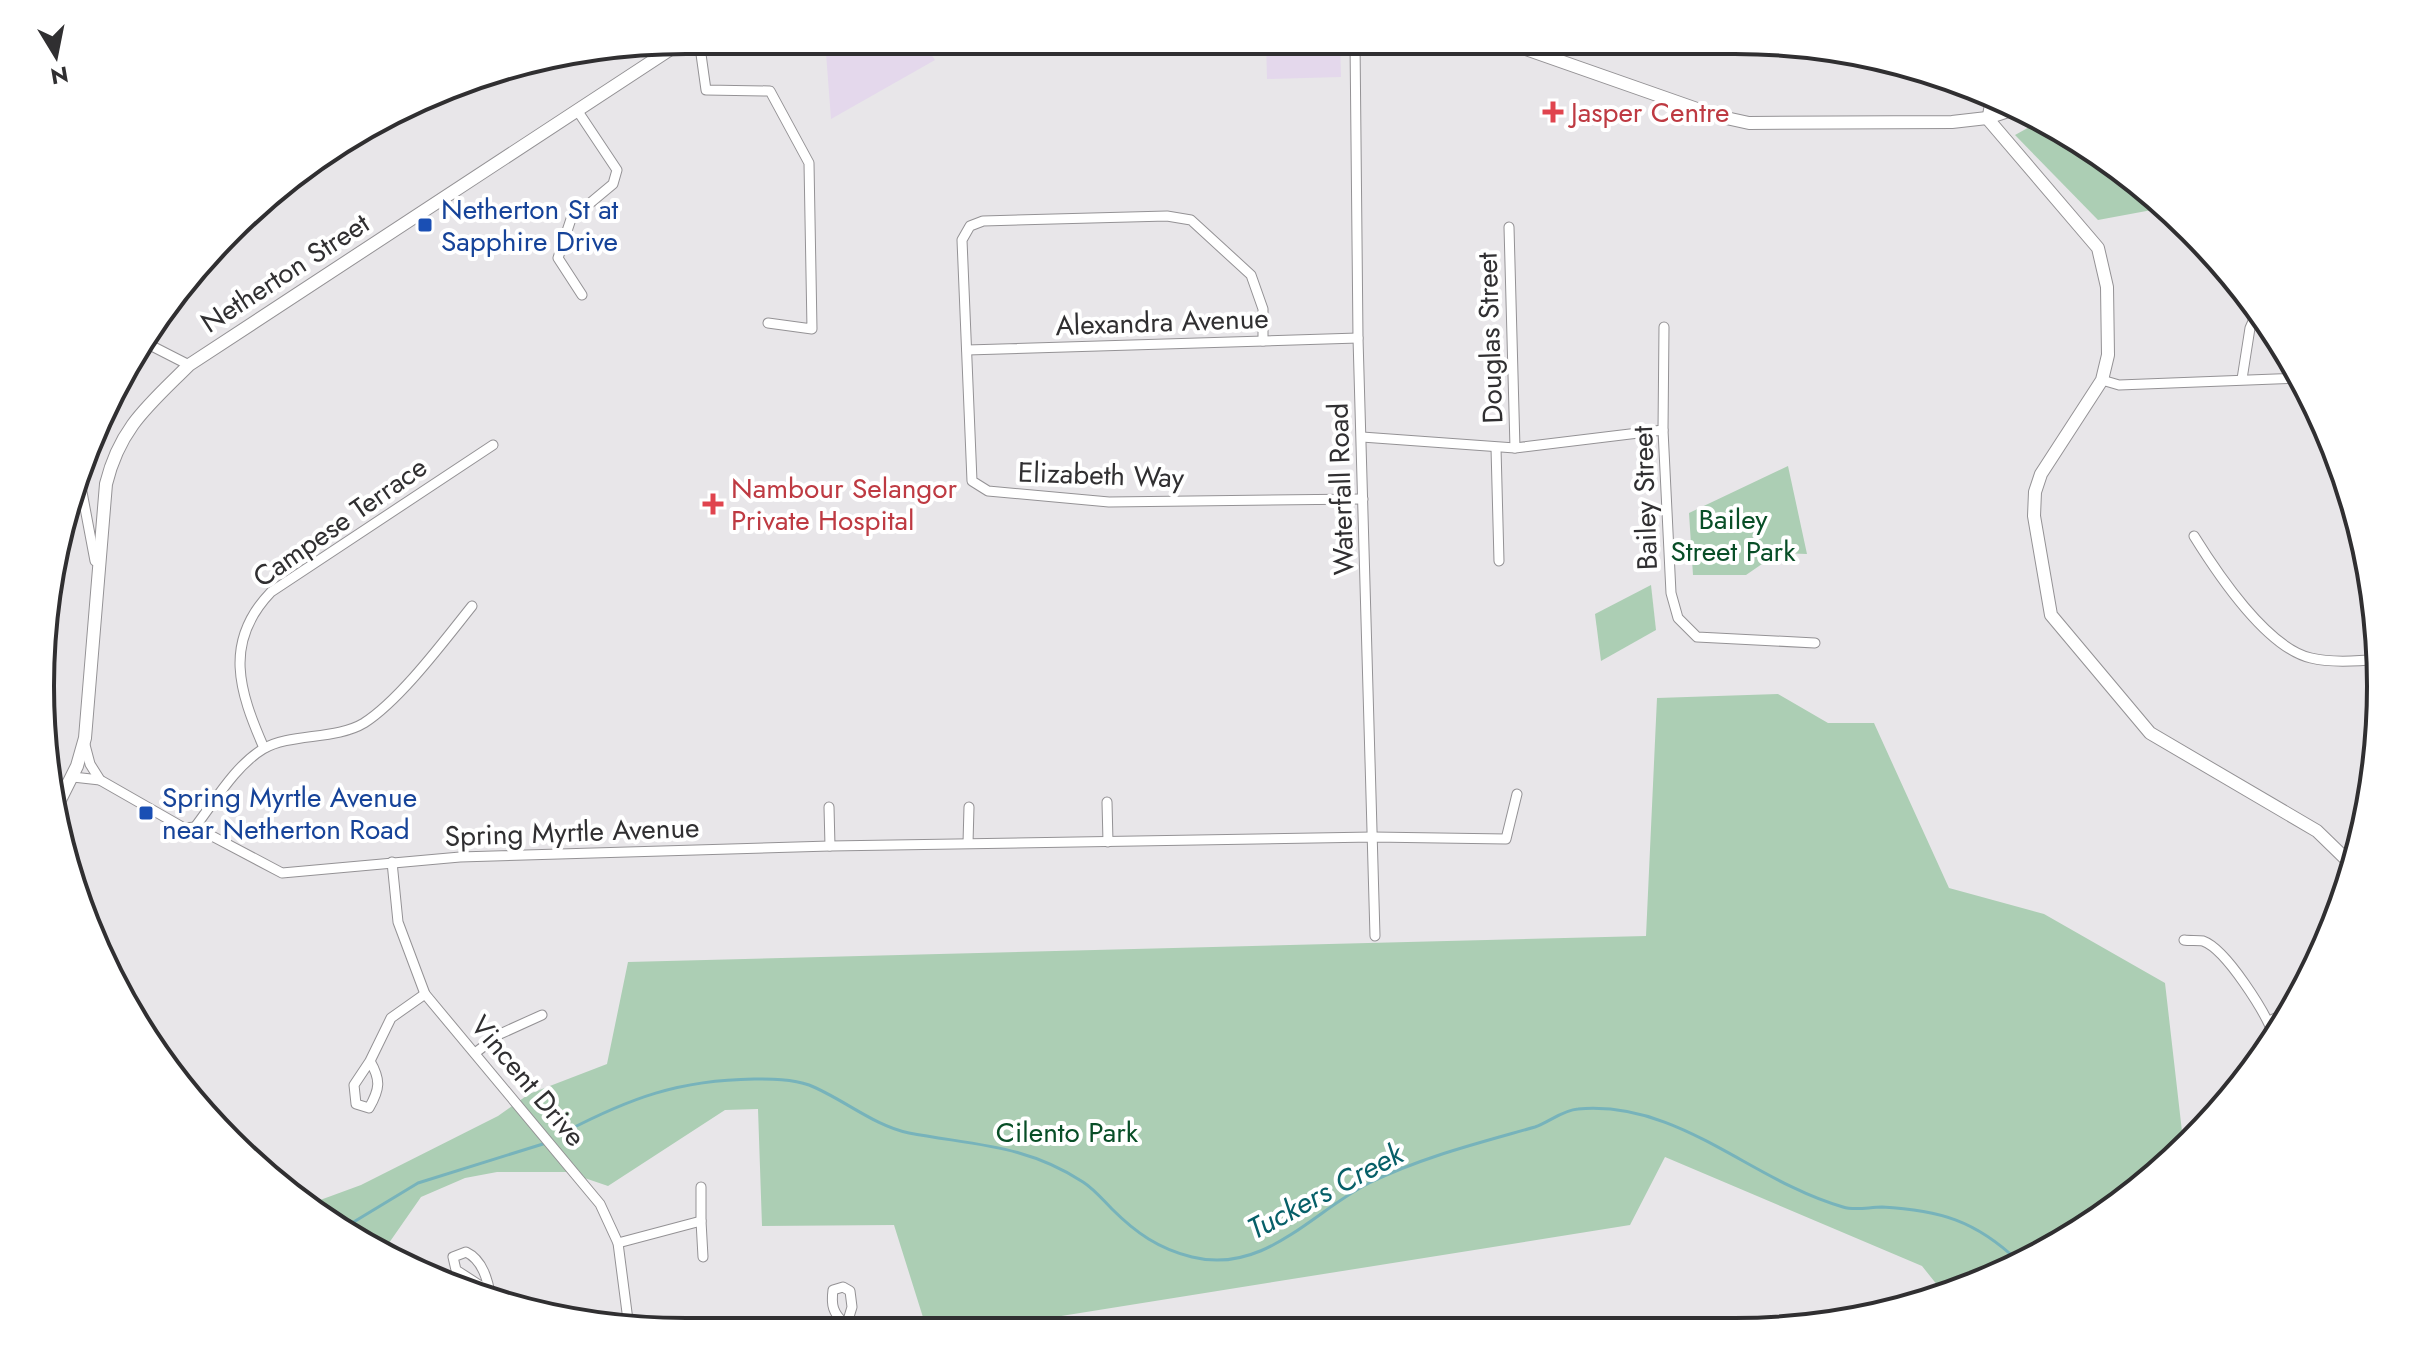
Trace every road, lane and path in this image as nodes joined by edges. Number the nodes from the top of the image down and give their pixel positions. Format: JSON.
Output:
{"nodes":[{"id":1,"x":701,"y":54,"type":"edge"},
{"id":2,"x":1355,"y":54,"type":"edge"},
{"id":3,"x":1540,"y":54,"type":"edge"},
{"id":4,"x":661,"y":55,"type":"edge"},
{"id":5,"x":1989,"y":107,"type":"edge"},
{"id":6,"x":577,"y":110,"type":"junction"},
{"id":7,"x":2002,"y":113,"type":"edge"},
{"id":8,"x":1987,"y":118,"type":"junction"},
{"id":9,"x":1509,"y":227,"type":"dead end"},
{"id":10,"x":582,"y":295,"type":"dead end"},
{"id":11,"x":768,"y":323,"type":"dead end"},
{"id":12,"x":2252,"y":324,"type":"edge"},
{"id":13,"x":1664,"y":327,"type":"dead end"},
{"id":14,"x":1358,"y":338,"type":"junction"},
{"id":15,"x":1263,"y":341,"type":"junction"},
{"id":16,"x":154,"y":347,"type":"edge"},
{"id":17,"x":967,"y":350,"type":"junction"},
{"id":18,"x":189,"y":365,"type":"junction"},
{"id":19,"x":2287,"y":378,"type":"edge"},
{"id":20,"x":2242,"y":379,"type":"junction"},
{"id":21,"x":2102,"y":380,"type":"junction"},
{"id":22,"x":1663,"y":430,"type":"junction"},
{"id":23,"x":1362,"y":437,"type":"junction"},
{"id":24,"x":493,"y":445,"type":"dead end"},
{"id":25,"x":1496,"y":448,"type":"junction"},
{"id":26,"x":1515,"y":448,"type":"junction"},
{"id":27,"x":1363,"y":499,"type":"junction"},
{"id":28,"x":83,"y":500,"type":"edge"},
{"id":29,"x":2194,"y":536,"type":"dead end"},
{"id":30,"x":1499,"y":561,"type":"dead end"},
{"id":31,"x":97,"y":588,"type":"junction"},
{"id":32,"x":472,"y":606,"type":"dead end"},
{"id":33,"x":1815,"y":643,"type":"dead end"},
{"id":34,"x":2366,"y":659,"type":"edge"},
{"id":35,"x":84,"y":743,"type":"junction"},
{"id":36,"x":264,"y":748,"type":"junction"},
{"id":37,"x":73,"y":777,"type":"junction"},
{"id":38,"x":100,"y":780,"type":"junction"},
{"id":39,"x":63,"y":794,"type":"edge"},
{"id":40,"x":1517,"y":794,"type":"dead end"},
{"id":41,"x":1107,"y":802,"type":"dead end"},
{"id":42,"x":829,"y":807,"type":"dead end"},
{"id":43,"x":969,"y":807,"type":"dead end"},
{"id":44,"x":195,"y":827,"type":"junction"},
{"id":45,"x":1373,"y":837,"type":"junction"},
{"id":46,"x":1108,"y":842,"type":"junction"},
{"id":47,"x":968,"y":843,"type":"junction"},
{"id":48,"x":830,"y":846,"type":"junction"},
{"id":49,"x":2343,"y":856,"type":"edge"},
{"id":50,"x":392,"y":862,"type":"junction"},
{"id":51,"x":1375,"y":936,"type":"dead end"},
{"id":52,"x":2184,"y":940,"type":"dead end"},
{"id":53,"x":425,"y":994,"type":"junction"},
{"id":54,"x":542,"y":1015,"type":"dead end"},
{"id":55,"x":2269,"y":1021,"type":"edge"},
{"id":56,"x":475,"y":1053,"type":"junction"},
{"id":57,"x":370,"y":1061,"type":"junction"},
{"id":58,"x":701,"y":1187,"type":"dead end"},
{"id":59,"x":701,"y":1221,"type":"junction"},
{"id":60,"x":618,"y":1243,"type":"junction"},
{"id":61,"x":703,"y":1257,"type":"dead end"},
{"id":62,"x":467,"y":1278,"type":"edge"},
{"id":63,"x":487,"y":1285,"type":"edge"},
{"id":64,"x":627,"y":1315,"type":"edge"}],
"edges":[{"from":1,"to":11,"type":"street"},
{"from":2,"to":14,"type":"street","name":"Waterfall Road"},
{"from":3,"to":8,"type":"main road"},
{"from":4,"to":6,"type":"main road","name":"Netherton Street"},
{"from":5,"to":8,"type":"street"},
{"from":6,"to":10,"type":"street"},
{"from":6,"to":18,"type":"main road","name":"Netherton Street"},
{"from":7,"to":8,"type":"main road"},
{"from":8,"to":21,"type":"main road"},
{"from":9,"to":26,"type":"street","name":"Douglas Street"},
{"from":12,"to":20,"type":"street"},
{"from":13,"to":22,"type":"street","name":"Bailey Street"},
{"from":14,"to":15,"type":"street","name":"Alexandra Avenue"},
{"from":14,"to":23,"type":"street","name":"Waterfall Road"},
{"from":15,"to":17,"type":"street","name":"Alexandra Avenue"},
{"from":15,"to":17,"type":"street","name":"Elizabeth Way"},
{"from":16,"to":18,"type":"street"},
{"from":17,"to":27,"type":"street","name":"Elizabeth Way"},
{"from":18,"to":31,"type":"main road","name":"Netherton Street"},
{"from":19,"to":20,"type":"street"},
{"from":20,"to":21,"type":"street"},
{"from":21,"to":49,"type":"main road"},
{"from":22,"to":26,"type":"street"},
{"from":22,"to":33,"type":"street","name":"Bailey Street"},
{"from":23,"to":25,"type":"street"},
{"from":23,"to":27,"type":"street","name":"Waterfall Road"},
{"from":24,"to":36,"type":"street","name":"Campese Terrace"},
{"from":25,"to":26,"type":"street"},
{"from":25,"to":30,"type":"street"},
{"from":27,"to":45,"type":"street","name":"Waterfall Road"},
{"from":28,"to":31,"type":"street"},
{"from":29,"to":34,"type":"street"},
{"from":31,"to":35,"type":"main road","name":"Netherton Street"},
{"from":32,"to":36,"type":"street"},
{"from":35,"to":37,"type":"main road","name":"Netherton Street"},
{"from":35,"to":38,"type":"street"},
{"from":36,"to":44,"type":"street"},
{"from":37,"to":38,"type":"street","name":"Spring Myrtle Avenue"},
{"from":37,"to":39,"type":"main road","name":"Netherton Street"},
{"from":38,"to":44,"type":"street","name":"Spring Myrtle Avenue"},
{"from":40,"to":45,"type":"street","name":"Spring Myrtle Avenue"},
{"from":41,"to":46,"type":"street"},
{"from":42,"to":48,"type":"street"},
{"from":43,"to":47,"type":"street"},
{"from":44,"to":50,"type":"street","name":"Spring Myrtle Avenue"},
{"from":45,"to":46,"type":"street","name":"Spring Myrtle Avenue"},
{"from":45,"to":51,"type":"street","name":"Waterfall Road"},
{"from":46,"to":47,"type":"street","name":"Spring Myrtle Avenue"},
{"from":47,"to":48,"type":"street","name":"Spring Myrtle Avenue"},
{"from":48,"to":50,"type":"street","name":"Spring Myrtle Avenue"},
{"from":50,"to":53,"type":"street","name":"Vincent Drive"},
{"from":52,"to":55,"type":"street"},
{"from":53,"to":56,"type":"street","name":"Vincent Drive"},
{"from":53,"to":57,"type":"street"},
{"from":54,"to":56,"type":"street"},
{"from":56,"to":60,"type":"street","name":"Vincent Drive"},
{"from":57,"to":57,"type":"street"},
{"from":58,"to":59,"type":"street"},
{"from":59,"to":60,"type":"street"},
{"from":59,"to":61,"type":"street"},
{"from":60,"to":64,"type":"street","name":"Vincent Drive"},
{"from":62,"to":63,"type":"street"}]}
